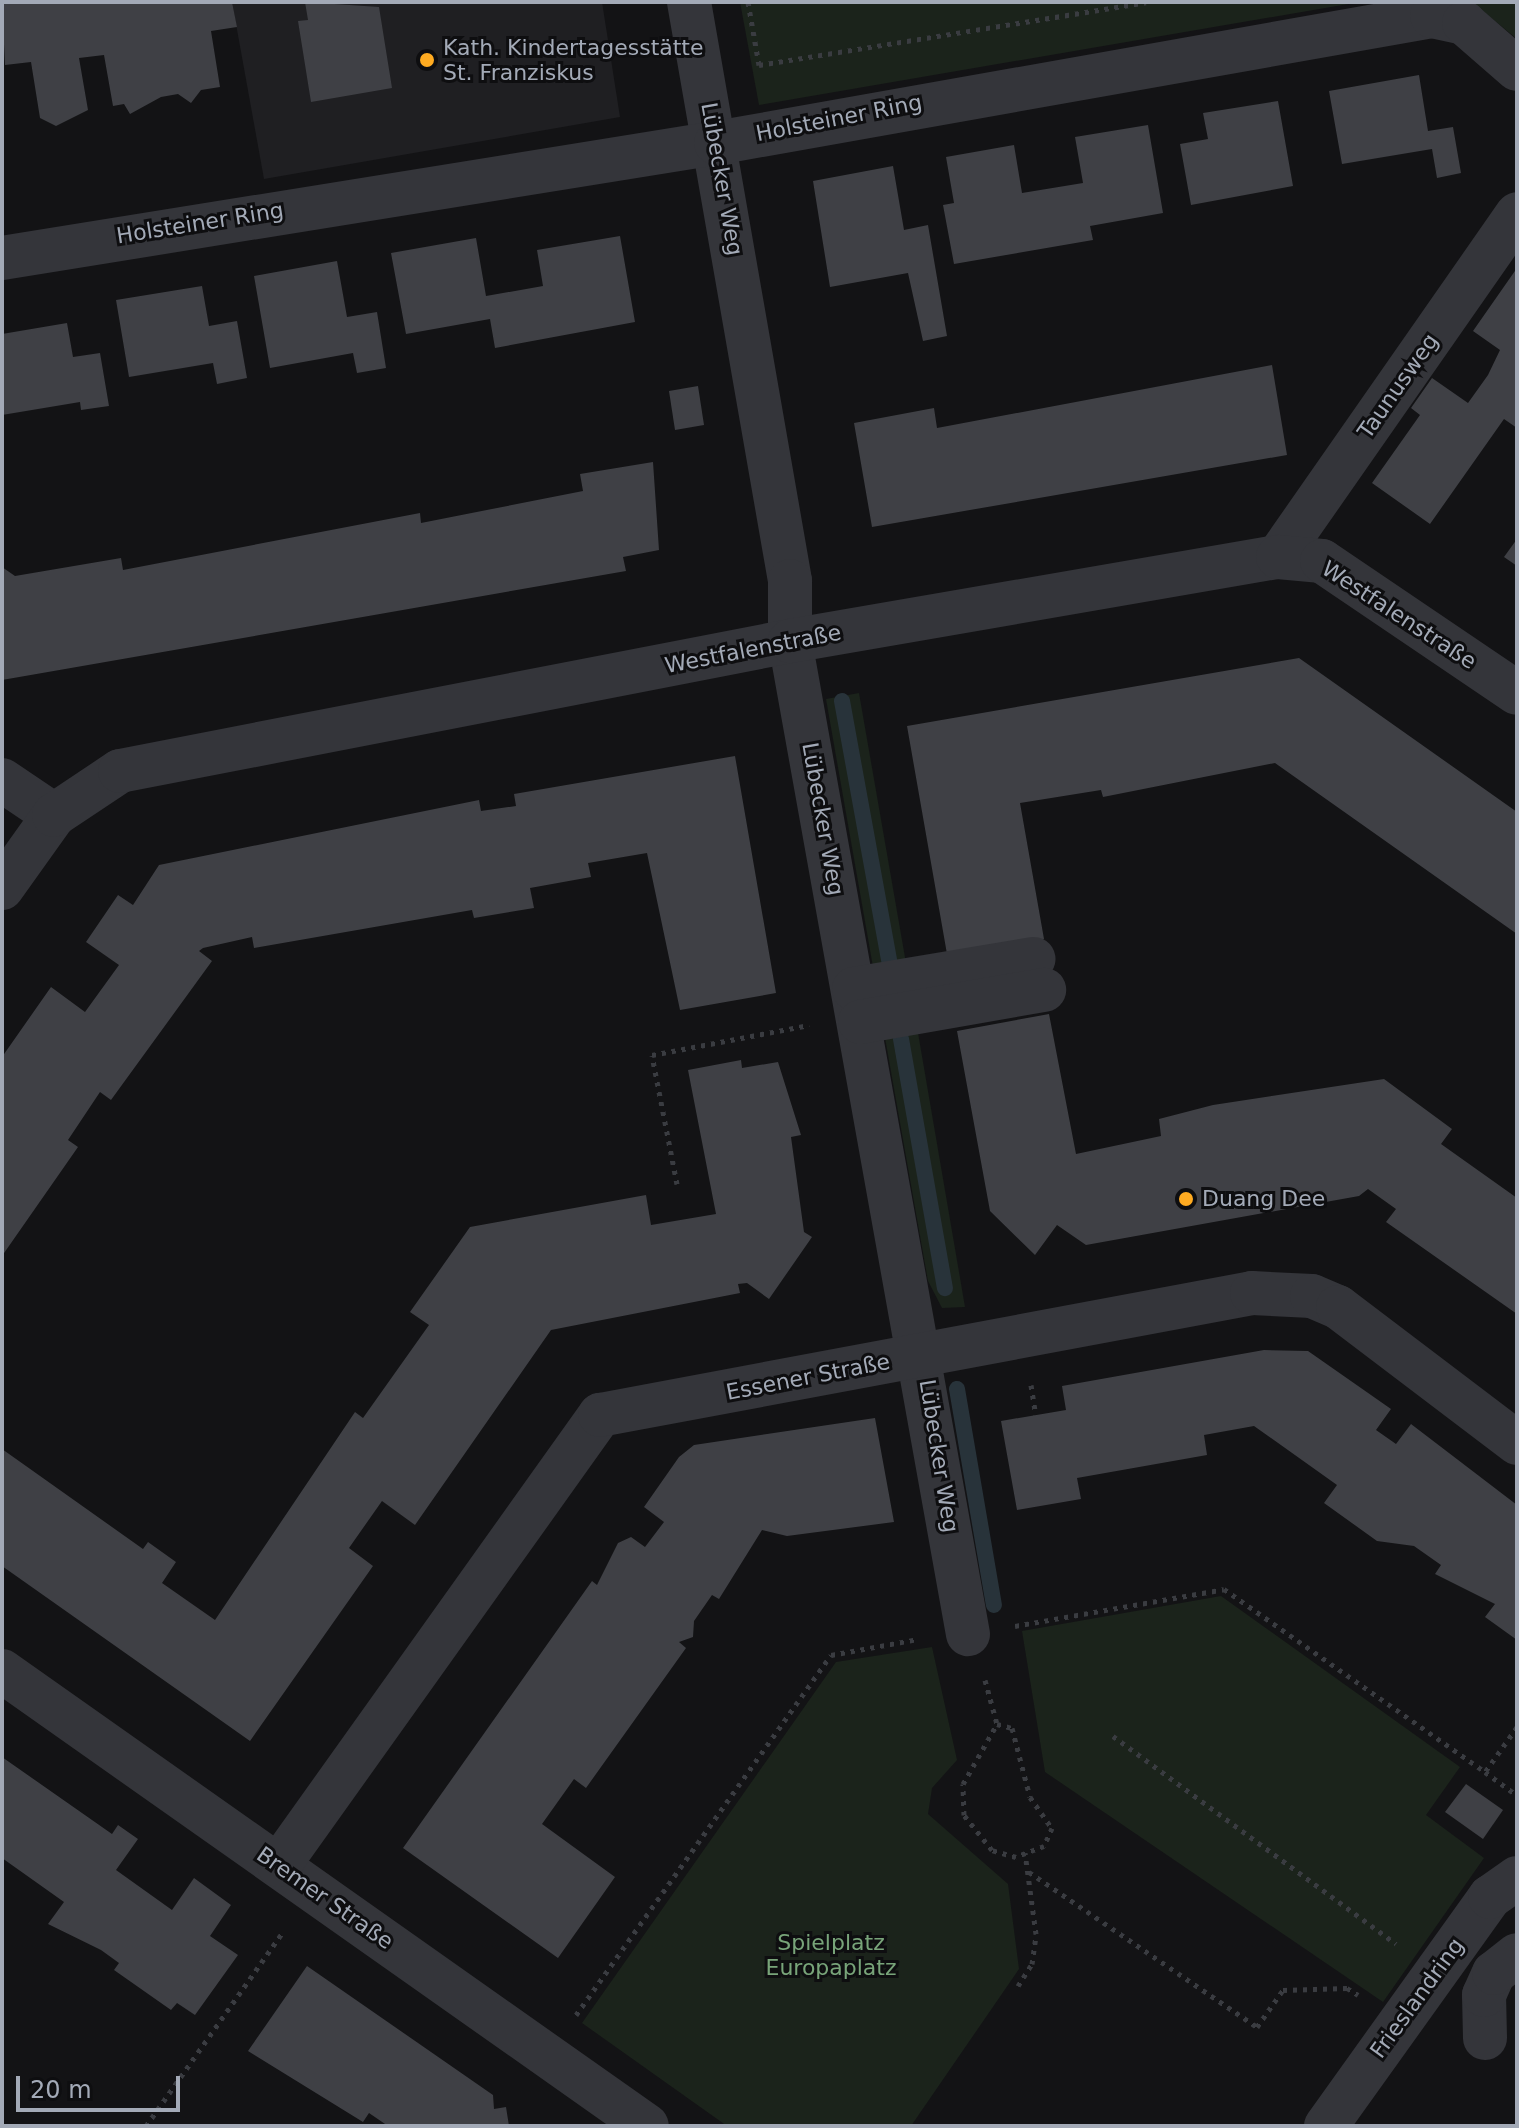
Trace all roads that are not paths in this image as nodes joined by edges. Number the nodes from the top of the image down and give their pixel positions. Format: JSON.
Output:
{"nodes":[{"id":1,"x":689,"y":2,"type":"edge"},
{"id":2,"x":1517,"y":69,"type":"edge"},
{"id":3,"x":716,"y":143,"type":"junction"},
{"id":4,"x":1517,"y":214,"type":"edge"},
{"id":5,"x":2,"y":258,"type":"edge"},
{"id":6,"x":1278,"y":557,"type":"junction"},
{"id":7,"x":790,"y":641,"type":"junction"},
{"id":8,"x":1517,"y":693,"type":"edge"},
{"id":9,"x":2,"y":780,"type":"edge"},
{"id":10,"x":54,"y":815,"type":"junction"},
{"id":11,"x":2,"y":888,"type":"edge"},
{"id":12,"x":1039,"y":974,"type":"dead end"},
{"id":13,"x":858,"y":1009,"type":"junction"},
{"id":14,"x":922,"y":1355,"type":"junction"},
{"id":15,"x":1517,"y":1443,"type":"edge"},
{"id":16,"x":968,"y":1634,"type":"road end"},
{"id":17,"x":2,"y":1671,"type":"edge"},
{"id":18,"x":296,"y":1877,"type":"junction"},
{"id":19,"x":1517,"y":1878,"type":"edge"},
{"id":20,"x":1517,"y":1955,"type":"edge"},
{"id":21,"x":1485,"y":2038,"type":"dead end"},
{"id":22,"x":619,"y":2118,"type":"edge"},
{"id":23,"x":1326,"y":2126,"type":"edge"}],
"edges":[{"from":1,"to":3,"type":"street","name":"Lübecker Weg"},
{"from":2,"to":3,"type":"street","name":"Holsteiner Ring"},
{"from":3,"to":5,"type":"street","name":"Holsteiner Ring"},
{"from":3,"to":7,"type":"street","name":"Lübecker Weg"},
{"from":4,"to":6,"type":"street","name":"Taunusweg"},
{"from":6,"to":7,"type":"street","name":"Westfalenstraße"},
{"from":6,"to":8,"type":"street","name":"Westfalenstraße"},
{"from":7,"to":10,"type":"street","name":"Westfalenstraße"},
{"from":7,"to":13,"type":"street","name":"Lübecker Weg"},
{"from":9,"to":10,"type":"street"},
{"from":10,"to":11,"type":"street","name":"Westfalenstraße"},
{"from":12,"to":13,"type":"street"},
{"from":13,"to":14,"type":"street","name":"Lübecker Weg"},
{"from":14,"to":15,"type":"street","name":"Essener Straße"},
{"from":14,"to":16,"type":"street","name":"Lübecker Weg"},
{"from":14,"to":18,"type":"street","name":"Essener Straße"},
{"from":17,"to":18,"type":"street","name":"Bremer Straße"},
{"from":18,"to":22,"type":"street","name":"Bremer Straße"},
{"from":19,"to":23,"type":"street","name":"Frieslandring"},
{"from":20,"to":21,"type":"street"}]}
